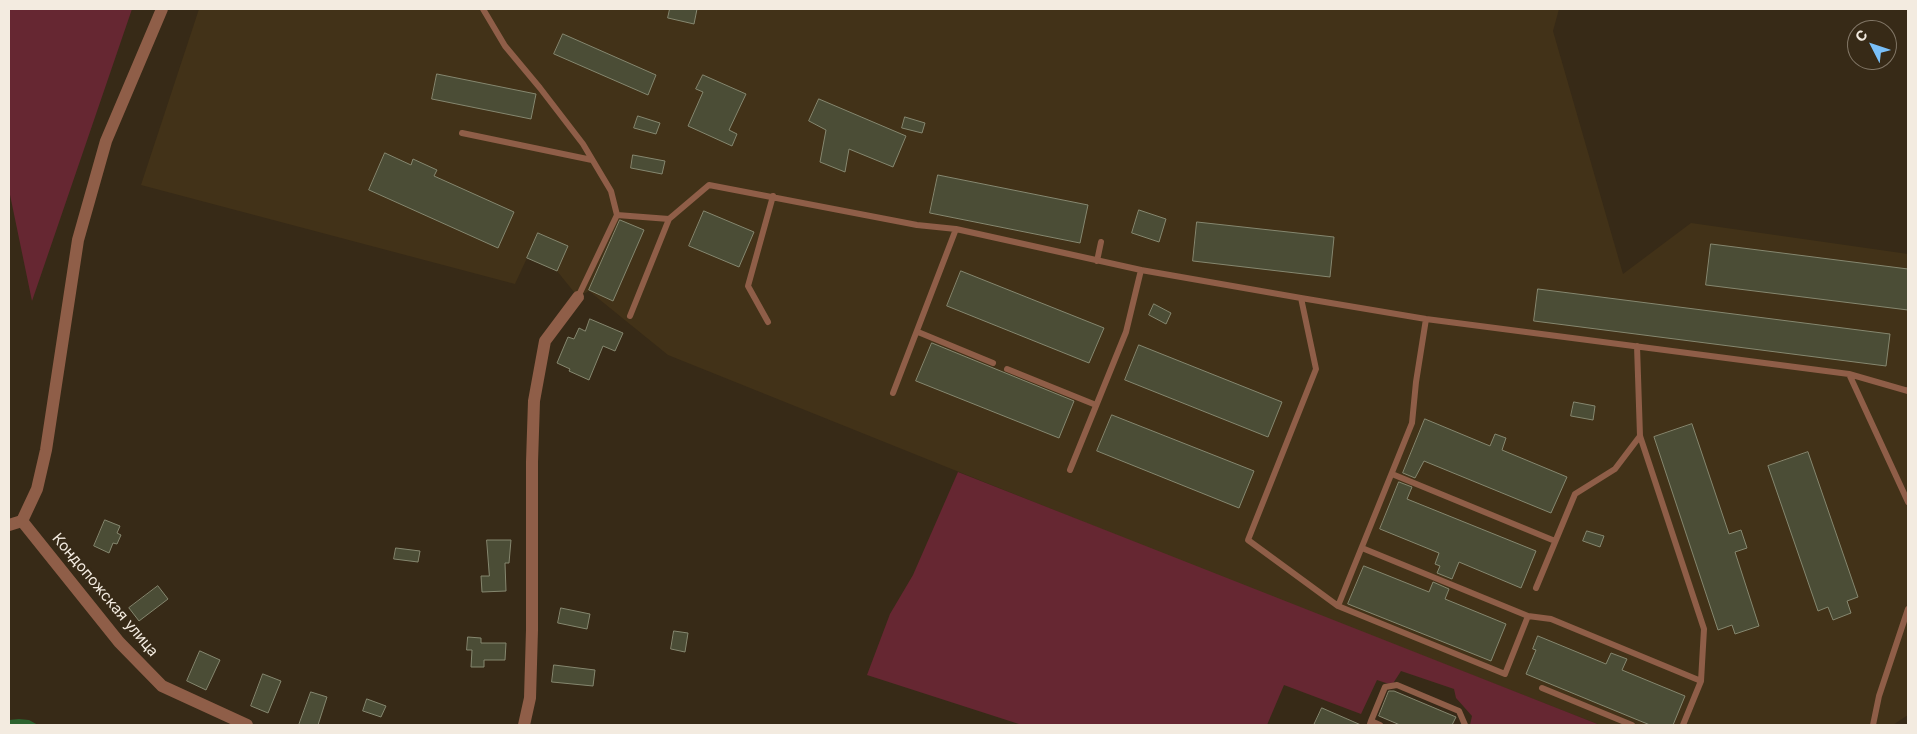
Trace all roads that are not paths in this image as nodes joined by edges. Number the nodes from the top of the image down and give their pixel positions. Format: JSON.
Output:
{"nodes":[{"id":1,"x":162,"y":9,"type":"edge"},
{"id":2,"x":483,"y":9,"type":"edge"},
{"id":3,"x":462,"y":134,"type":"dead end"},
{"id":4,"x":592,"y":160,"type":"junction"},
{"id":5,"x":772,"y":196,"type":"junction"},
{"id":6,"x":617,"y":215,"type":"junction"},
{"id":7,"x":669,"y":219,"type":"junction"},
{"id":8,"x":956,"y":229,"type":"junction"},
{"id":9,"x":1101,"y":242,"type":"dead end"},
{"id":10,"x":1097,"y":261,"type":"junction"},
{"id":11,"x":1140,"y":270,"type":"junction"},
{"id":12,"x":578,"y":297,"type":"joint"},
{"id":13,"x":1301,"y":298,"type":"junction"},
{"id":14,"x":630,"y":316,"type":"dead end"},
{"id":15,"x":1426,"y":318,"type":"junction"},
{"id":16,"x":768,"y":322,"type":"dead end"},
{"id":17,"x":918,"y":332,"type":"junction"},
{"id":18,"x":1637,"y":346,"type":"junction"},
{"id":19,"x":993,"y":363,"type":"dead end"},
{"id":20,"x":1007,"y":369,"type":"dead end"},
{"id":21,"x":1849,"y":374,"type":"junction"},
{"id":22,"x":1908,"y":391,"type":"edge"},
{"id":23,"x":893,"y":394,"type":"dead end"},
{"id":24,"x":1096,"y":405,"type":"junction"},
{"id":25,"x":1640,"y":436,"type":"junction"},
{"id":26,"x":1070,"y":470,"type":"dead end"},
{"id":27,"x":1392,"y":474,"type":"junction"},
{"id":28,"x":1908,"y":502,"type":"edge"},
{"id":29,"x":22,"y":521,"type":"junction"},
{"id":30,"x":9,"y":525,"type":"edge"},
{"id":31,"x":1556,"y":541,"type":"junction"},
{"id":32,"x":1362,"y":548,"type":"junction"},
{"id":33,"x":1536,"y":588,"type":"dead end"},
{"id":34,"x":1338,"y":606,"type":"junction"},
{"id":35,"x":1908,"y":610,"type":"edge"},
{"id":36,"x":1528,"y":616,"type":"junction"},
{"id":37,"x":1701,"y":681,"type":"junction"},
{"id":38,"x":1542,"y":688,"type":"dead end"},
{"id":39,"x":1370,"y":723,"type":"edge"},
{"id":40,"x":247,"y":725,"type":"edge"},
{"id":41,"x":524,"y":725,"type":"edge"},
{"id":42,"x":1380,"y":725,"type":"edge"},
{"id":43,"x":1465,"y":725,"type":"edge"},
{"id":44,"x":1632,"y":725,"type":"edge"},
{"id":45,"x":1683,"y":725,"type":"edge"},
{"id":46,"x":1873,"y":725,"type":"edge"}],
"edges":[{"from":1,"to":29,"type":"street"},
{"from":2,"to":4,"type":"lane"},
{"from":3,"to":4,"type":"lane"},
{"from":4,"to":6,"type":"lane"},
{"from":5,"to":7,"type":"lane"},
{"from":5,"to":8,"type":"lane"},
{"from":5,"to":16,"type":"lane"},
{"from":6,"to":7,"type":"lane"},
{"from":6,"to":12,"type":"lane"},
{"from":7,"to":14,"type":"lane"},
{"from":8,"to":10,"type":"lane"},
{"from":8,"to":17,"type":"lane"},
{"from":9,"to":10,"type":"lane"},
{"from":10,"to":11,"type":"lane"},
{"from":11,"to":13,"type":"lane"},
{"from":11,"to":24,"type":"lane"},
{"from":12,"to":41,"type":"street"},
{"from":13,"to":15,"type":"lane"},
{"from":13,"to":34,"type":"lane"},
{"from":15,"to":18,"type":"lane"},
{"from":15,"to":27,"type":"lane"},
{"from":17,"to":19,"type":"lane"},
{"from":17,"to":23,"type":"lane"},
{"from":18,"to":21,"type":"lane"},
{"from":18,"to":25,"type":"lane"},
{"from":20,"to":24,"type":"lane"},
{"from":21,"to":22,"type":"lane"},
{"from":21,"to":28,"type":"lane"},
{"from":24,"to":26,"type":"lane"},
{"from":25,"to":31,"type":"lane"},
{"from":25,"to":37,"type":"lane"},
{"from":27,"to":31,"type":"lane"},
{"from":27,"to":32,"type":"lane"},
{"from":29,"to":30,"type":"street"},
{"from":29,"to":40,"type":"street","name":"Кондопожская улица"},
{"from":31,"to":33,"type":"lane"},
{"from":32,"to":34,"type":"lane"},
{"from":32,"to":36,"type":"lane"},
{"from":34,"to":36,"type":"lane"},
{"from":35,"to":46,"type":"lane"},
{"from":36,"to":37,"type":"lane"},
{"from":37,"to":45,"type":"lane"},
{"from":38,"to":44,"type":"lane"},
{"from":39,"to":42,"type":"lane"},
{"from":39,"to":43,"type":"lane"}]}
